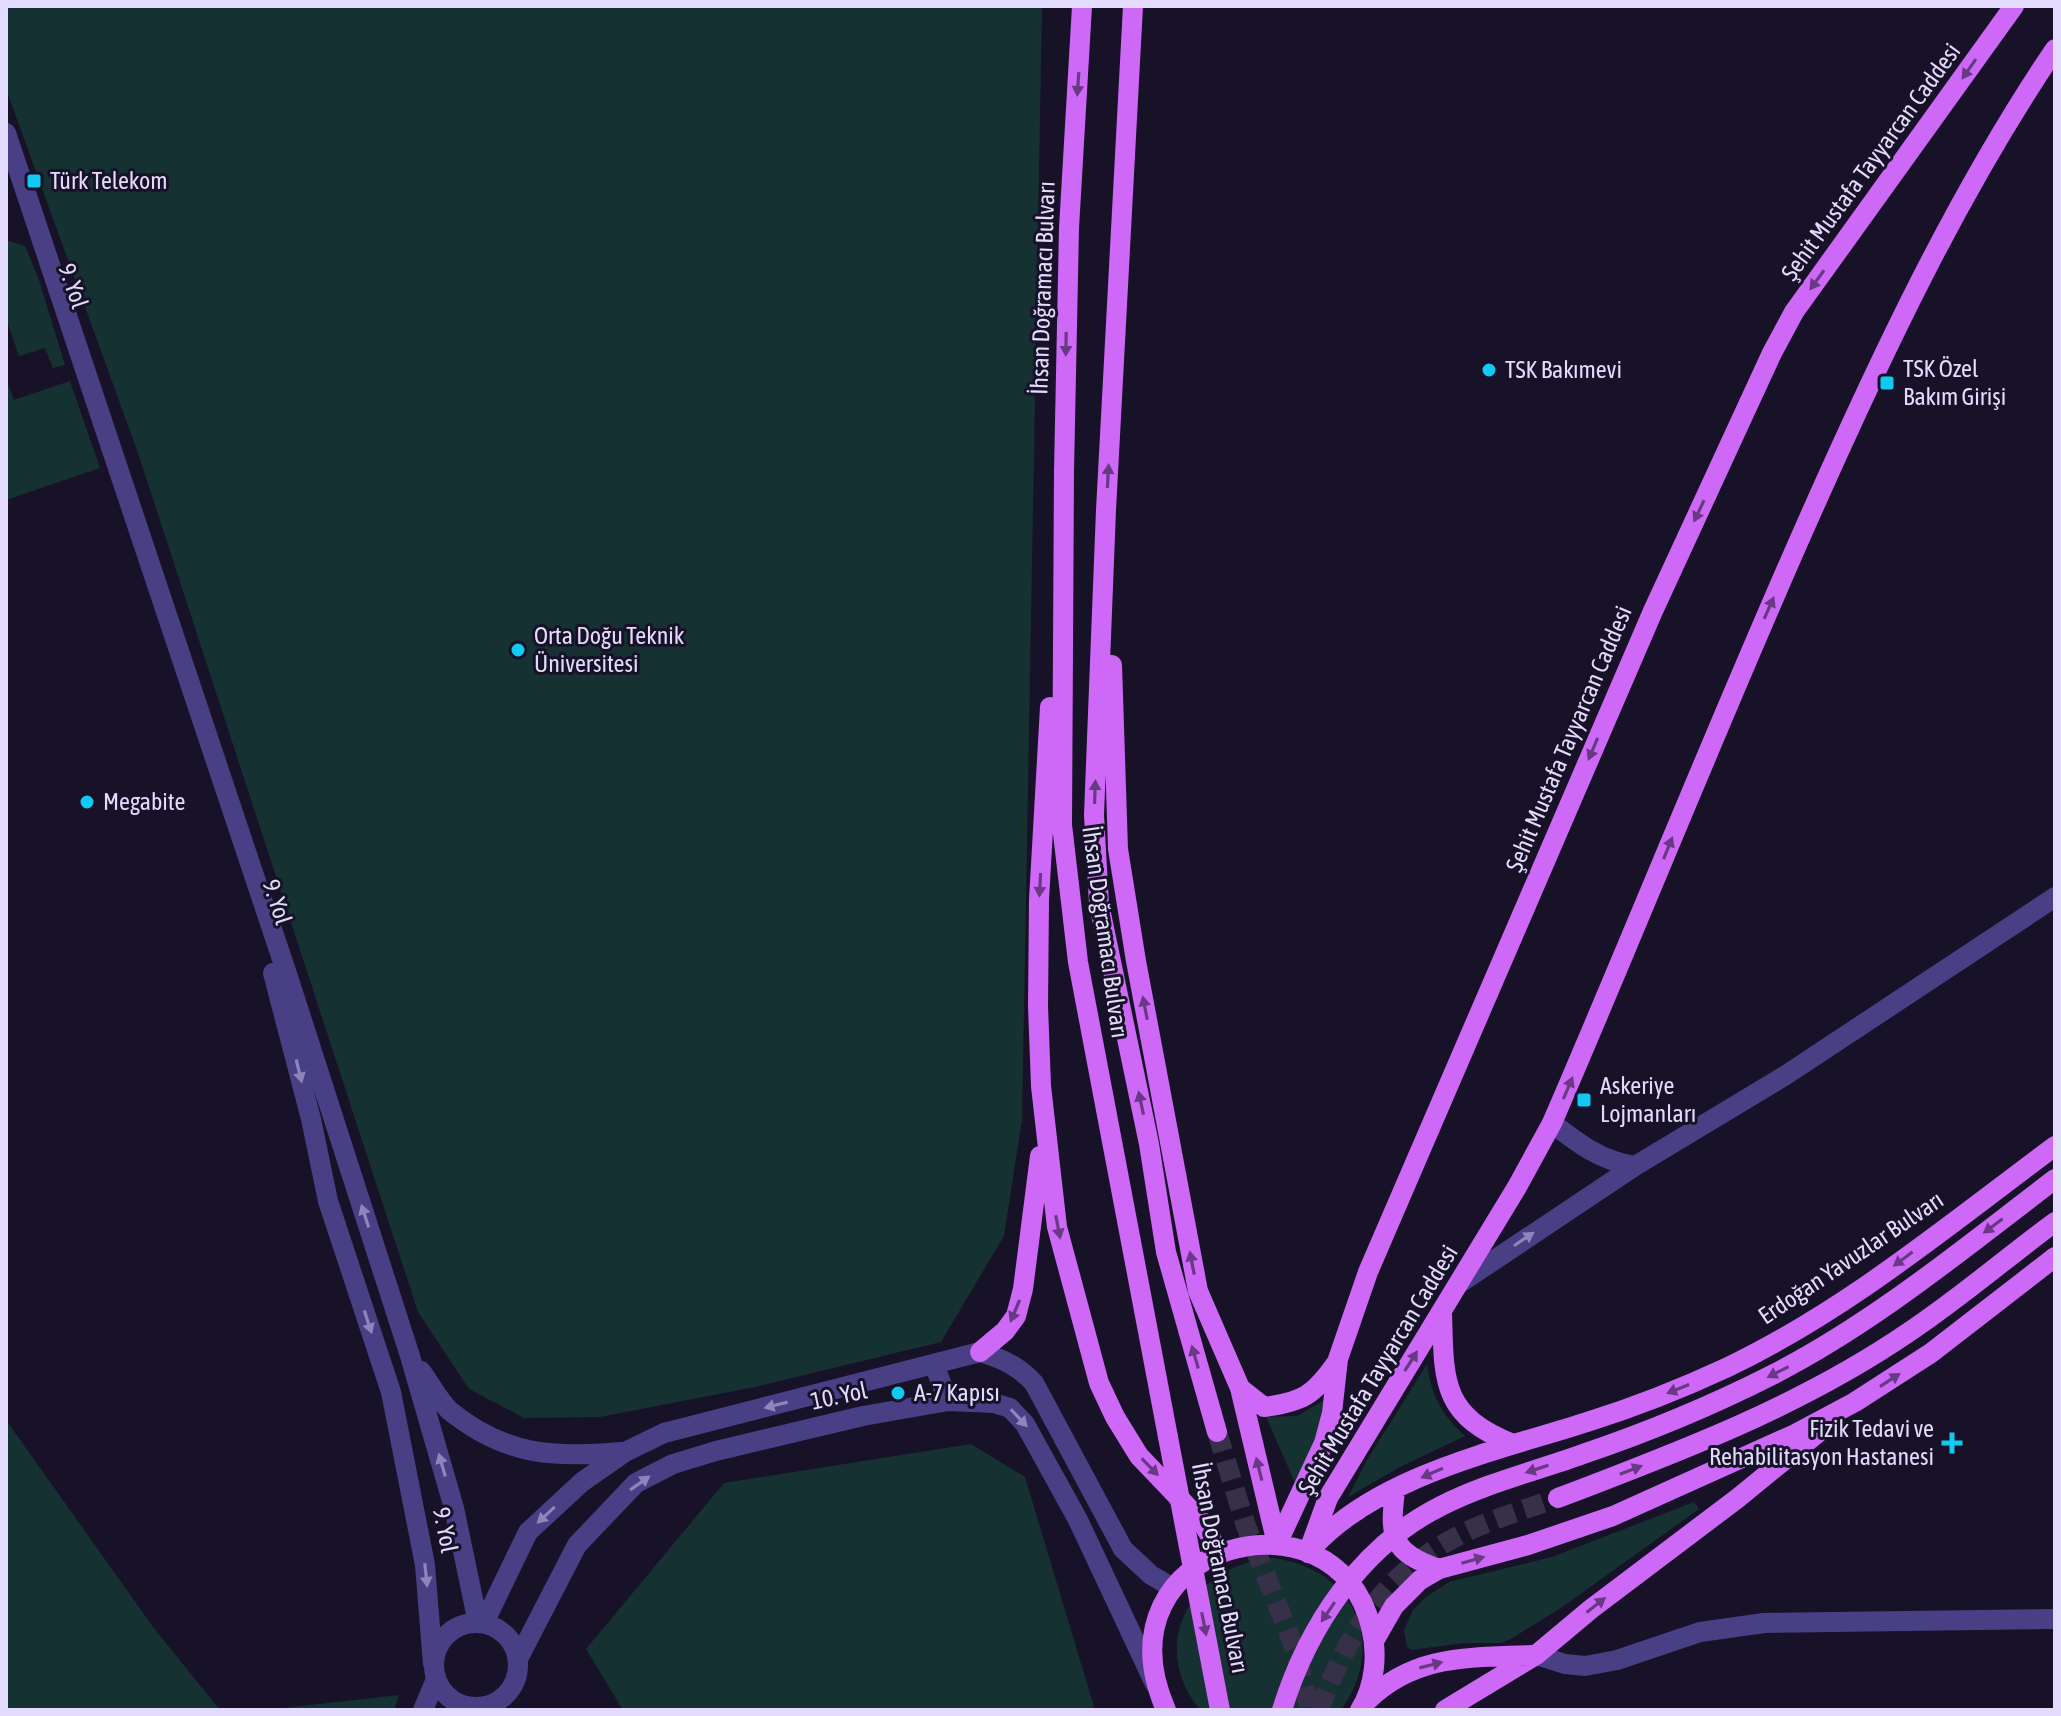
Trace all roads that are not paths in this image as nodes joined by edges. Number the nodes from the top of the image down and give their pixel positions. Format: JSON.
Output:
{"nodes":[{"id":1,"x":1082,"y":6,"type":"edge"},
{"id":2,"x":1133,"y":6,"type":"edge"},
{"id":3,"x":2014,"y":6,"type":"edge"},
{"id":4,"x":2055,"y":49,"type":"edge"},
{"id":5,"x":6,"y":133,"type":"edge"},
{"id":6,"x":6,"y":172,"type":"edge"},
{"id":7,"x":1064,"y":471,"type":"junction"},
{"id":8,"x":1106,"y":510,"type":"junction"},
{"id":9,"x":2055,"y":897,"type":"edge"},
{"id":10,"x":1552,"y":1123,"type":"junction"},
{"id":11,"x":1044,"y":1124,"type":"junction"},
{"id":12,"x":2055,"y":1146,"type":"edge"},
{"id":13,"x":1635,"y":1166,"type":"junction"},
{"id":14,"x":2055,"y":1179,"type":"edge"},
{"id":15,"x":2055,"y":1222,"type":"edge"},
{"id":16,"x":2055,"y":1257,"type":"edge"},
{"id":17,"x":1460,"y":1283,"type":"junction"},
{"id":18,"x":1442,"y":1312,"type":"junction"},
{"id":19,"x":980,"y":1352,"type":"junction"},
{"id":20,"x":410,"y":1356,"type":"junction"},
{"id":21,"x":1338,"y":1359,"type":"junction"},
{"id":22,"x":934,"y":1364,"type":"junction"},
{"id":23,"x":852,"y":1386,"type":"junction"},
{"id":24,"x":1240,"y":1388,"type":"junction"},
{"id":25,"x":948,"y":1401,"type":"junction"},
{"id":26,"x":1855,"y":1402,"type":"junction"},
{"id":27,"x":863,"y":1416,"type":"junction"},
{"id":28,"x":1217,"y":1432,"type":"tunnel mouth"},
{"id":29,"x":1513,"y":1444,"type":"junction"},
{"id":30,"x":625,"y":1452,"type":"junction"},
{"id":31,"x":1395,"y":1491,"type":"junction"},
{"id":32,"x":1558,"y":1498,"type":"tunnel mouth"},
{"id":33,"x":1277,"y":1544,"type":"junction"},
{"id":34,"x":1308,"y":1553,"type":"junction"},
{"id":35,"x":1216,"y":1554,"type":"junction"},
{"id":36,"x":1439,"y":1569,"type":"junction"},
{"id":37,"x":1173,"y":1588,"type":"junction"},
{"id":38,"x":2055,"y":1619,"type":"edge"},
{"id":39,"x":481,"y":1623,"type":"junction"},
{"id":40,"x":1374,"y":1641,"type":"junction"},
{"id":41,"x":1536,"y":1655,"type":"junction"},
{"id":42,"x":518,"y":1659,"type":"junction"},
{"id":43,"x":435,"y":1672,"type":"junction"},
{"id":44,"x":1155,"y":1684,"type":"junction"},
{"id":45,"x":471,"y":1708,"type":"edge"},
{"id":46,"x":1363,"y":1708,"type":"edge"},
{"id":47,"x":423,"y":1710,"type":"edge"},
{"id":48,"x":1166,"y":1710,"type":"edge"},
{"id":49,"x":1220,"y":1710,"type":"edge"},
{"id":50,"x":1282,"y":1710,"type":"edge"},
{"id":51,"x":1445,"y":1710,"type":"edge"}],
"edges":[{"from":1,"to":7,"type":"main road","name":"İhsan Doğramacı Bulvarı","one_way":true},
{"from":8,"to":2,"type":"main road","name":"İhsan Doğramacı Bulvarı","one_way":true},
{"from":3,"to":21,"type":"main road","name":"Şehit Mustafa Tayyarcan Caddesi","one_way":true},
{"from":10,"to":4,"type":"main road","name":"Şehit Mustafa Tayyarcan Caddesi","one_way":true},
{"from":20,"to":5,"type":"street","name":"9. Yol","one_way":true},
{"from":6,"to":43,"type":"street","name":"9. Yol","one_way":true},
{"from":7,"to":11,"type":"main road","one_way":true},
{"from":7,"to":49,"type":"main road","name":"İhsan Doğramacı Bulvarı","one_way":true,"bridge":true},
{"from":24,"to":8,"type":"main road","one_way":true},
{"from":28,"to":8,"type":"main road","name":"İhsan Doğramacı Bulvarı","one_way":true},
{"from":9,"to":13,"type":"street"},
{"from":10,"to":13,"type":"street"},
{"from":10,"to":17,"type":"main road","name":"Şehit Mustafa Tayyarcan Caddesi"},
{"from":11,"to":19,"type":"main road","one_way":true},
{"from":11,"to":35,"type":"main road","one_way":true},
{"from":12,"to":29,"type":"main road","name":"Erdoğan Yavuzlar Bulvarı","one_way":true},
{"from":17,"to":13,"type":"street","one_way":true},
{"from":14,"to":50,"type":"main road","one_way":true,"bridge":true},
{"from":32,"to":15,"type":"main road","one_way":true},
{"from":26,"to":16,"type":"main road","one_way":true},
{"from":17,"to":18,"type":"main road","name":"Şehit Mustafa Tayyarcan Caddesi"},
{"from":18,"to":29,"type":"main road"},
{"from":34,"to":18,"type":"main road","name":"Şehit Mustafa Tayyarcan Caddesi","one_way":true},
{"from":19,"to":22,"type":"street","name":"10. Yol"},
{"from":19,"to":37,"type":"street"},
{"from":20,"to":30,"type":"street","name":"9. Yol"},
{"from":39,"to":20,"type":"street","name":"9. Yol","one_way":true},
{"from":21,"to":24,"type":"main road"},
{"from":21,"to":33,"type":"main road","name":"Şehit Mustafa Tayyarcan Caddesi"},
{"from":22,"to":23,"type":"street","name":"10. Yol"},
{"from":22,"to":25,"type":"street"},
{"from":23,"to":27,"type":"street"},
{"from":23,"to":30,"type":"street","name":"10. Yol","one_way":true},
{"from":33,"to":24,"type":"main road","one_way":true},
{"from":25,"to":27,"type":"street","name":"10. Yol"},
{"from":25,"to":44,"type":"street","name":"10. Yol","one_way":true},
{"from":36,"to":26,"type":"main road","one_way":true},
{"from":41,"to":26,"type":"main road","one_way":true},
{"from":42,"to":27,"type":"street","name":"10. Yol","one_way":true},
{"from":29,"to":31,"type":"main road","name":"Erdoğan Yavuzlar Bulvarı","one_way":true},
{"from":30,"to":39,"type":"street","name":"10. Yol","one_way":true},
{"from":31,"to":34,"type":"main road","name":"Erdoğan Yavuzlar Bulvarı"},
{"from":31,"to":36,"type":"main road"},
{"from":33,"to":34,"type":"main road"},
{"from":33,"to":35,"type":"main road"},
{"from":34,"to":40,"type":"main road"},
{"from":35,"to":37,"type":"main road"},
{"from":36,"to":40,"type":"main road"},
{"from":37,"to":44,"type":"main road"},
{"from":38,"to":41,"type":"street"},
{"from":39,"to":42,"type":"street"},
{"from":39,"to":43,"type":"street"},
{"from":40,"to":46,"type":"main road"},
{"from":46,"to":41,"type":"main road","one_way":true},
{"from":41,"to":51,"type":"main road"},
{"from":42,"to":45,"type":"street","name":"10. Yol"},
{"from":43,"to":45,"type":"street","name":"10. Yol"},
{"from":43,"to":47,"type":"street"},
{"from":44,"to":48,"type":"main road"}]}
